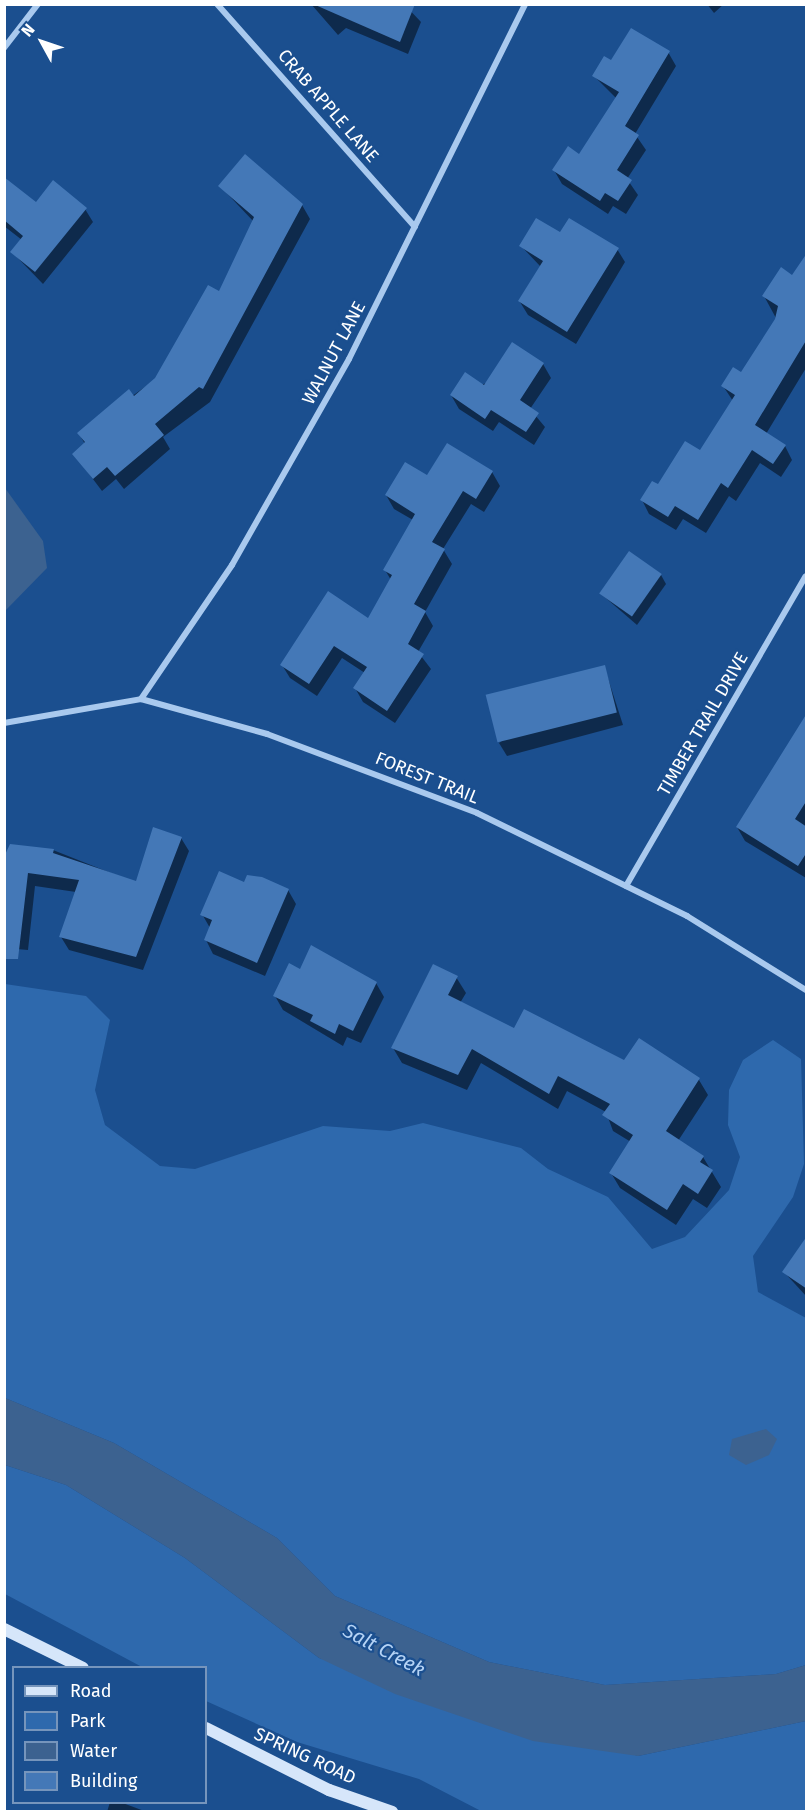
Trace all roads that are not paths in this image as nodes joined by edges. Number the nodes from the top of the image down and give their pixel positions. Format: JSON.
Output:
{"nodes":[{"id":1,"x":38,"y":4,"type":"edge"},
{"id":2,"x":217,"y":4,"type":"edge"},
{"id":3,"x":525,"y":4,"type":"edge"},
{"id":4,"x":4,"y":48,"type":"edge"},
{"id":5,"x":415,"y":227,"type":"junction"},
{"id":6,"x":807,"y":576,"type":"edge"},
{"id":7,"x":141,"y":699,"type":"junction"},
{"id":8,"x":4,"y":723,"type":"edge"},
{"id":9,"x":626,"y":886,"type":"junction"},
{"id":10,"x":807,"y":990,"type":"edge"},
{"id":11,"x":4,"y":1629,"type":"edge"},
{"id":12,"x":79,"y":1666,"type":"edge"},
{"id":13,"x":207,"y":1729,"type":"edge"},
{"id":14,"x":392,"y":1812,"type":"edge"}],
"edges":[{"from":1,"to":4,"type":"street"},
{"from":2,"to":5,"type":"street","name":"CRAB APPLE LANE"},
{"from":3,"to":5,"type":"street","name":"WALNUT LANE"},
{"from":5,"to":7,"type":"street","name":"WALNUT LANE"},
{"from":6,"to":9,"type":"street","name":"TIMBER TRAIL DRIVE"},
{"from":7,"to":8,"type":"street","name":"FOREST TRAIL"},
{"from":7,"to":9,"type":"street","name":"FOREST TRAIL"},
{"from":9,"to":10,"type":"street","name":"FOREST TRAIL"},
{"from":11,"to":12,"type":"street"},
{"from":13,"to":14,"type":"street","name":"SPRING ROAD"}]}
